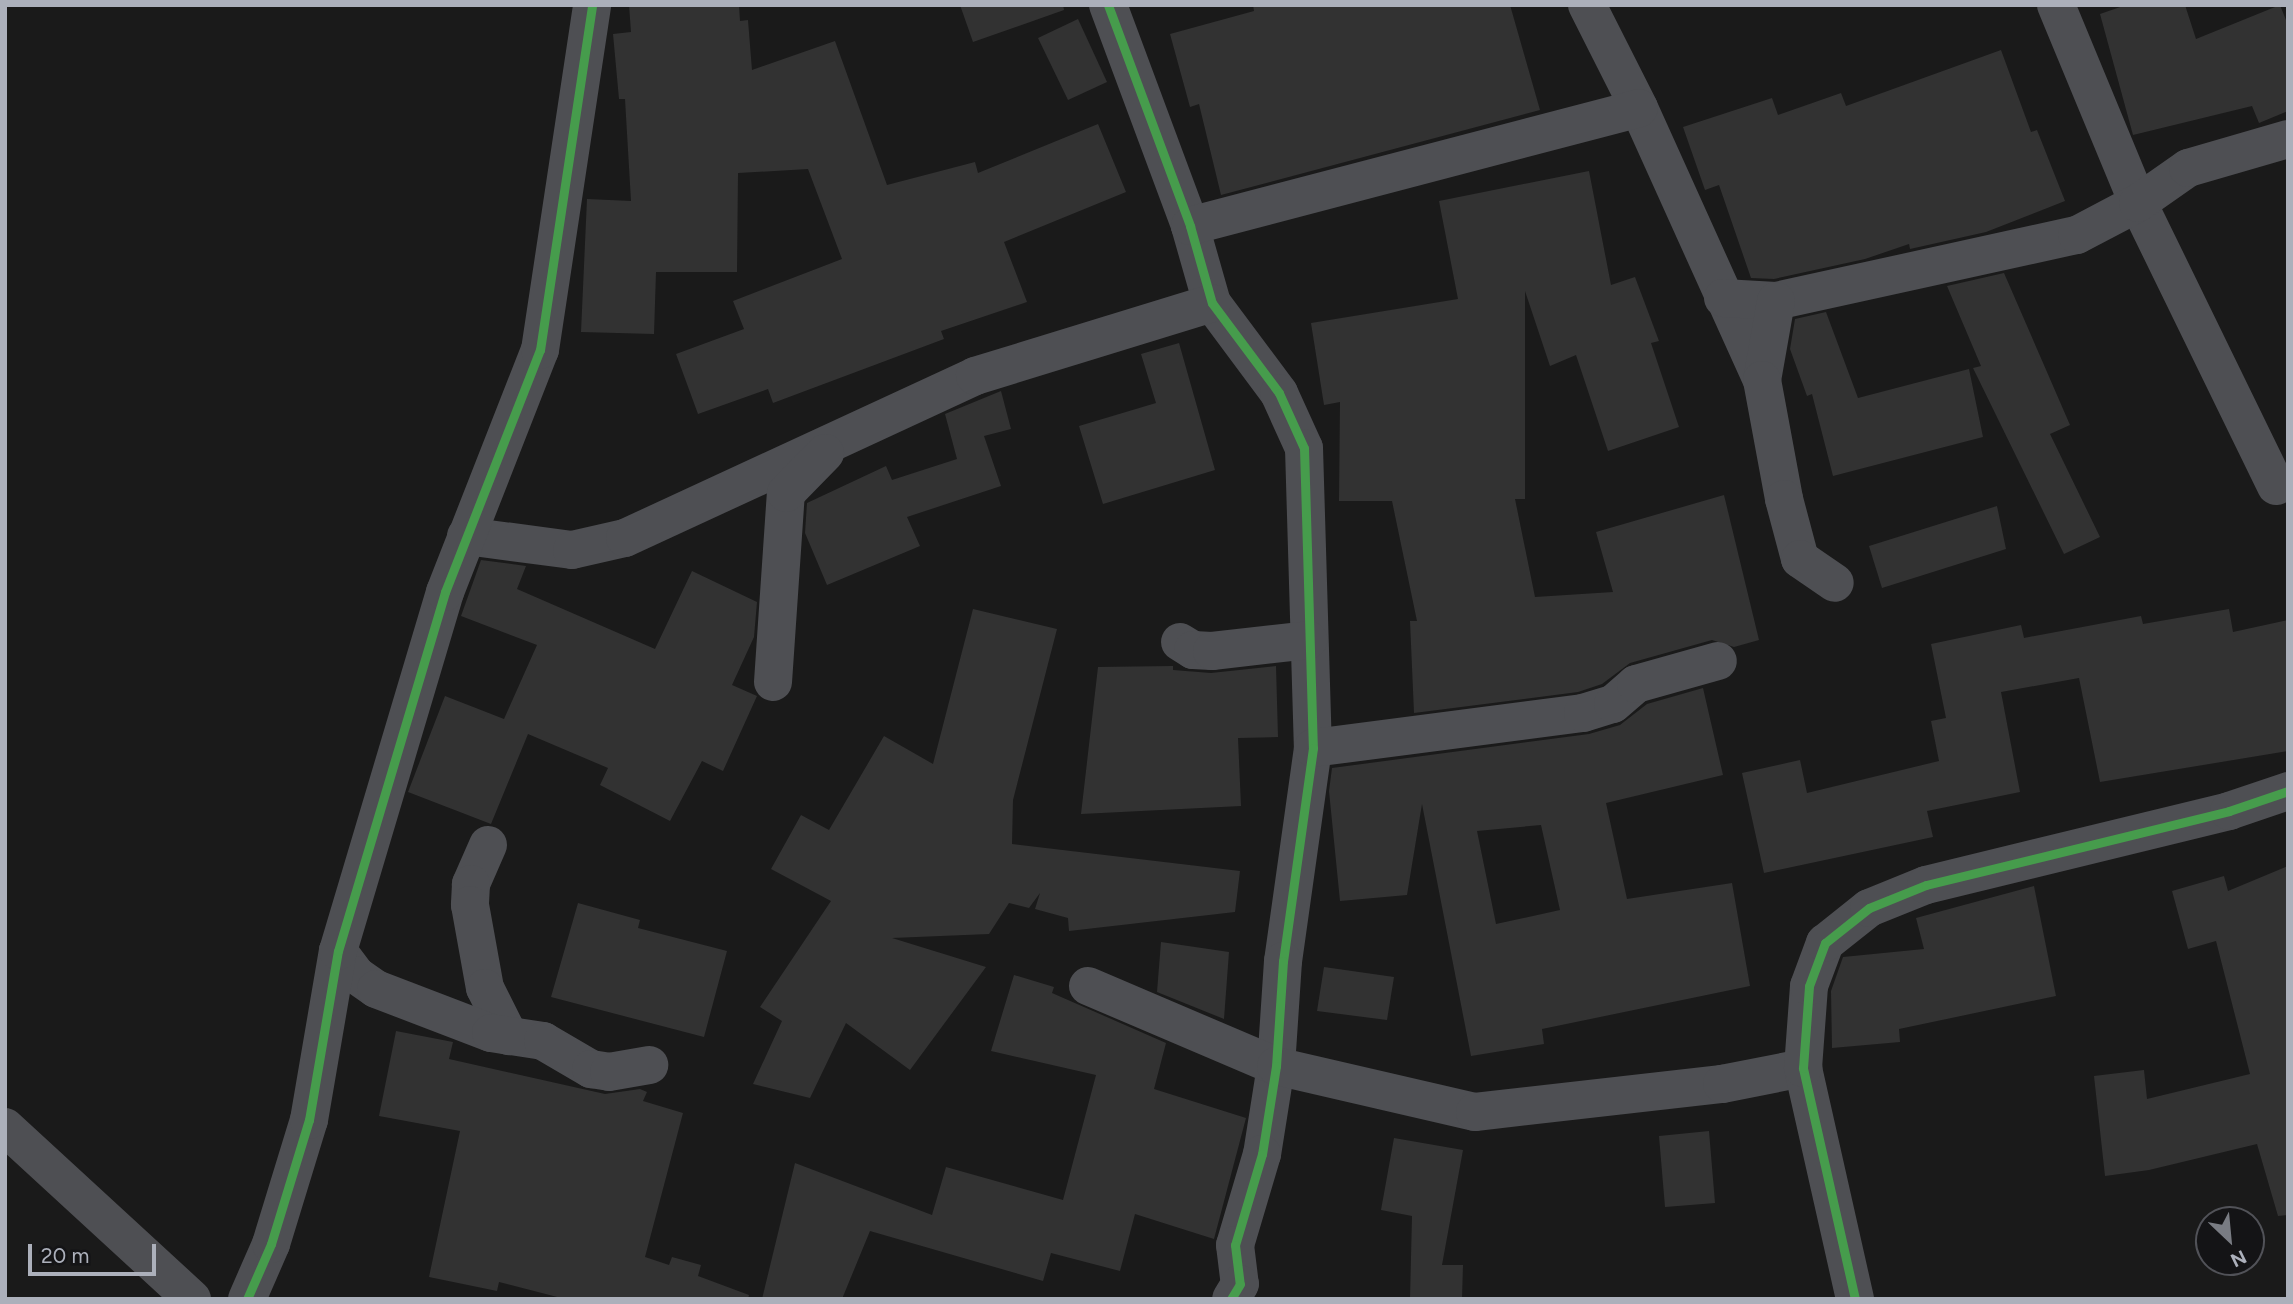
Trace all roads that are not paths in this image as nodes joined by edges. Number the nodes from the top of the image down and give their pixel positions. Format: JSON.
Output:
{"nodes":[{"id":1,"x":592,"y":5,"type":"edge"},
{"id":2,"x":1108,"y":5,"type":"edge"},
{"id":3,"x":1587,"y":5,"type":"edge"},
{"id":4,"x":2056,"y":5,"type":"edge"},
{"id":5,"x":1639,"y":108,"type":"junction"},
{"id":6,"x":2288,"y":139,"type":"edge"},
{"id":7,"x":2138,"y":204,"type":"junction"},
{"id":8,"x":1190,"y":226,"type":"junction"},
{"id":9,"x":1723,"y":298,"type":"junction"},
{"id":10,"x":1776,"y":301,"type":"junction"},
{"id":11,"x":1212,"y":303,"type":"junction"},
{"id":12,"x":1762,"y":380,"type":"junction"},
{"id":13,"x":841,"y":436,"type":"junction"},
{"id":14,"x":2276,"y":486,"type":"dead end"},
{"id":15,"x":466,"y":536,"type":"junction"},
{"id":16,"x":1835,"y":583,"type":"dead end"},
{"id":17,"x":1308,"y":640,"type":"junction"},
{"id":18,"x":1180,"y":642,"type":"dead end"},
{"id":19,"x":1718,"y":661,"type":"dead end"},
{"id":20,"x":772,"y":682,"type":"dead end"},
{"id":21,"x":1313,"y":748,"type":"junction"},
{"id":22,"x":2288,"y":791,"type":"edge"},
{"id":23,"x":488,"y":845,"type":"dead end"},
{"id":24,"x":338,"y":951,"type":"junction"},
{"id":25,"x":1088,"y":986,"type":"dead end"},
{"id":26,"x":509,"y":1035,"type":"junction"},
{"id":27,"x":649,"y":1065,"type":"dead end"},
{"id":28,"x":1276,"y":1066,"type":"junction"},
{"id":29,"x":1803,"y":1068,"type":"junction"},
{"id":30,"x":5,"y":1127,"type":"edge"},
{"id":31,"x":192,"y":1299,"type":"edge"},
{"id":32,"x":247,"y":1299,"type":"edge"},
{"id":33,"x":1231,"y":1299,"type":"edge"},
{"id":34,"x":1854,"y":1299,"type":"edge"}],
"edges":[{"from":1,"to":15,"type":"street"},
{"from":2,"to":8,"type":"street"},
{"from":3,"to":5,"type":"street"},
{"from":4,"to":7,"type":"street"},
{"from":5,"to":8,"type":"street"},
{"from":5,"to":9,"type":"street"},
{"from":6,"to":7,"type":"street"},
{"from":7,"to":10,"type":"street"},
{"from":7,"to":14,"type":"street"},
{"from":8,"to":11,"type":"street"},
{"from":9,"to":10,"type":"street"},
{"from":9,"to":12,"type":"street"},
{"from":10,"to":12,"type":"street"},
{"from":11,"to":13,"type":"street"},
{"from":11,"to":17,"type":"street"},
{"from":12,"to":16,"type":"street"},
{"from":13,"to":15,"type":"street"},
{"from":13,"to":20,"type":"street"},
{"from":15,"to":24,"type":"street"},
{"from":17,"to":18,"type":"street"},
{"from":17,"to":21,"type":"street"},
{"from":19,"to":21,"type":"street"},
{"from":21,"to":28,"type":"street"},
{"from":22,"to":29,"type":"street"},
{"from":23,"to":26,"type":"street"},
{"from":24,"to":26,"type":"street"},
{"from":24,"to":32,"type":"street"},
{"from":25,"to":28,"type":"street"},
{"from":26,"to":27,"type":"street"},
{"from":28,"to":29,"type":"street"},
{"from":28,"to":33,"type":"street"},
{"from":29,"to":34,"type":"street"},
{"from":30,"to":31,"type":"street"}]}
